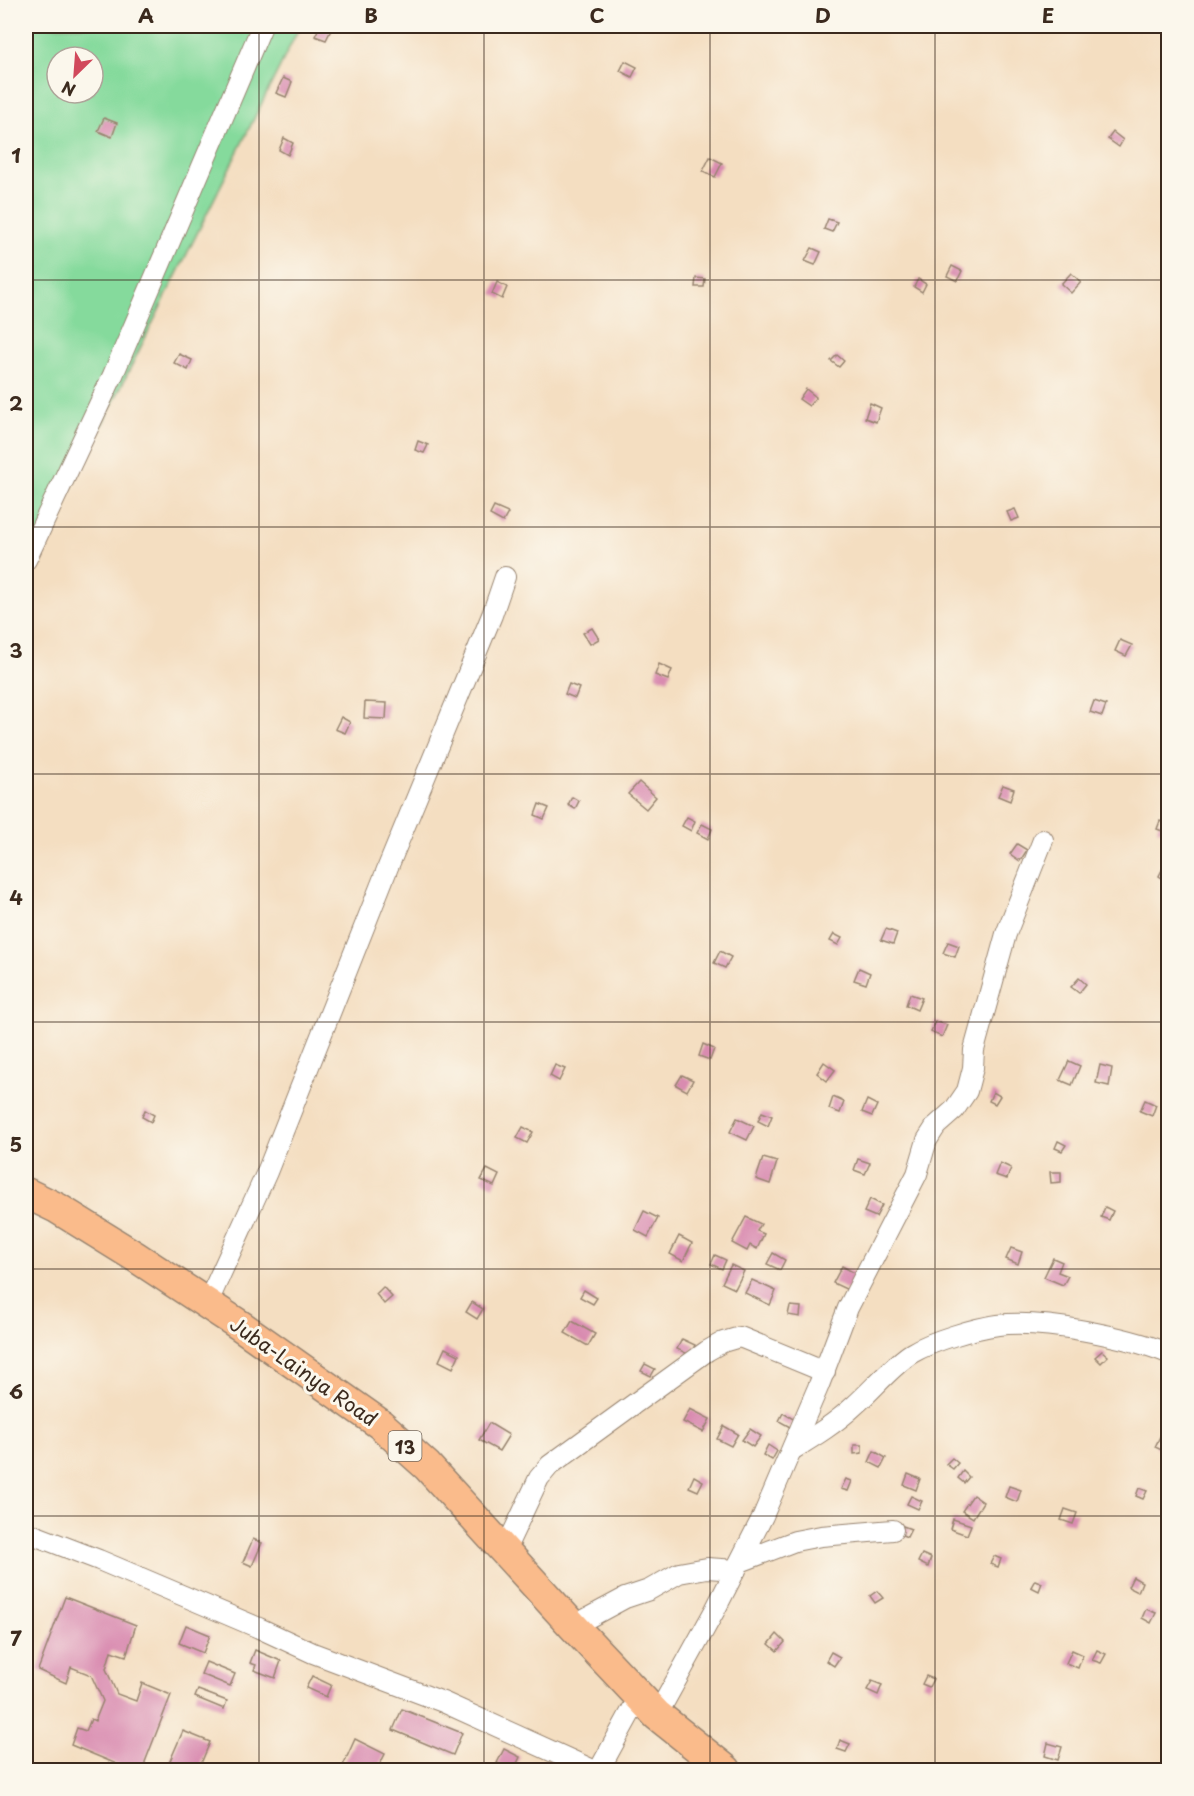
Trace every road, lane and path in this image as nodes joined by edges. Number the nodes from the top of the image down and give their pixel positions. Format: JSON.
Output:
{"nodes":[{"id":1,"x":262,"y":26,"type":"edge"},
{"id":2,"x":26,"y":560,"type":"edge"},
{"id":3,"x":505,"y":577,"type":"dead end"},
{"id":4,"x":1043,"y":840,"type":"dead end"},
{"id":5,"x":26,"y":1193,"type":"edge"},
{"id":6,"x":207,"y":1304,"type":"junction"},
{"id":7,"x":1168,"y":1353,"type":"edge"},
{"id":8,"x":825,"y":1372,"type":"junction"},
{"id":9,"x":792,"y":1450,"type":"junction"},
{"id":10,"x":893,"y":1530,"type":"dead end"},
{"id":11,"x":26,"y":1532,"type":"edge"},
{"id":12,"x":505,"y":1550,"type":"junction"},
{"id":13,"x":738,"y":1566,"type":"junction"},
{"id":14,"x":573,"y":1626,"type":"junction"},
{"id":15,"x":648,"y":1706,"type":"junction"},
{"id":16,"x":593,"y":1770,"type":"edge"},
{"id":17,"x":599,"y":1770,"type":"edge"},
{"id":18,"x":726,"y":1770,"type":"edge"}],
"edges":[{"from":1,"to":2,"type":"street"},
{"from":3,"to":6,"type":"street"},
{"from":4,"to":8,"type":"street"},
{"from":5,"to":6,"type":"main road","name":"Juba-Lainya Road","number":"13"},
{"from":6,"to":12,"type":"main road","name":"Juba-Lainya Road","number":"13"},
{"from":7,"to":9,"type":"street"},
{"from":8,"to":9,"type":"street"},
{"from":8,"to":12,"type":"street"},
{"from":9,"to":13,"type":"street"},
{"from":10,"to":13,"type":"street"},
{"from":11,"to":16,"type":"street"},
{"from":12,"to":14,"type":"main road","name":"Juba-Lainya Road","number":"13"},
{"from":13,"to":14,"type":"street"},
{"from":13,"to":15,"type":"street"},
{"from":14,"to":15,"type":"main road","name":"Juba-Lainya Road","number":"13"},
{"from":15,"to":17,"type":"street"},
{"from":15,"to":18,"type":"main road","name":"Juba-Lainya Road","number":"13"}]}
